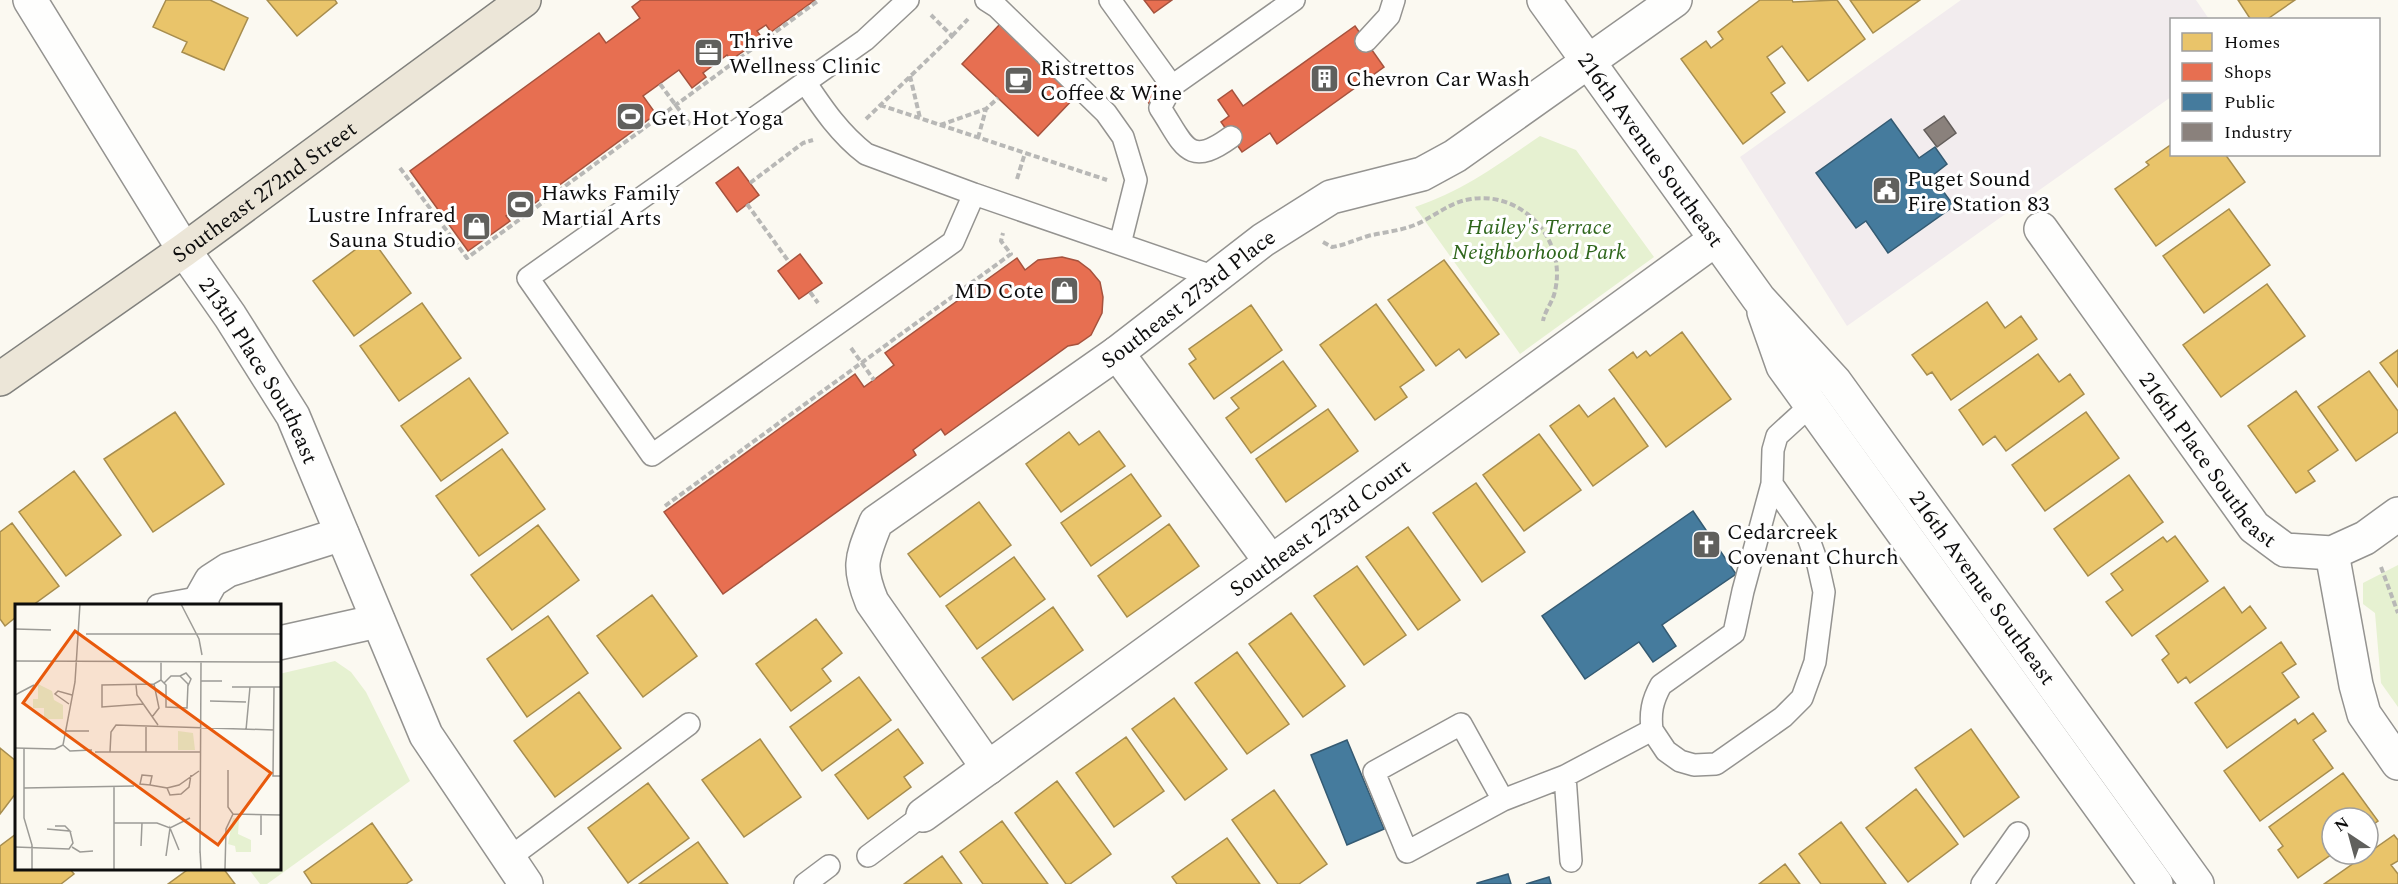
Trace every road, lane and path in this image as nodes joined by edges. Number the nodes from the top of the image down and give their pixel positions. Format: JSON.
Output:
{"nodes":[{"id":1,"x":30,"y":0,"type":"edge"},
{"id":2,"x":524,"y":0,"type":"edge"},
{"id":3,"x":819,"y":0,"type":"edge"},
{"id":4,"x":986,"y":0,"type":"edge"},
{"id":5,"x":1110,"y":0,"type":"edge"},
{"id":6,"x":1294,"y":0,"type":"edge"},
{"id":7,"x":1394,"y":0,"type":"edge"},
{"id":8,"x":1544,"y":0,"type":"edge"},
{"id":9,"x":1675,"y":0,"type":"edge"},
{"id":10,"x":916,"y":4,"type":"edge"},
{"id":11,"x":1366,"y":41,"type":"dead end"},
{"id":12,"x":1588,"y":62,"type":"junction"},
{"id":13,"x":910,"y":76,"type":"junction"},
{"id":14,"x":806,"y":82,"type":"junction"},
{"id":15,"x":1172,"y":86,"type":"junction"},
{"id":16,"x":998,"y":98,"type":"dead end"},
{"id":17,"x":880,"y":105,"type":"junction"},
{"id":18,"x":986,"y":109,"type":"junction"},
{"id":19,"x":921,"y":118,"type":"junction"},
{"id":20,"x":940,"y":125,"type":"junction"},
{"id":21,"x":840,"y":131,"type":"junction"},
{"id":22,"x":1231,"y":137,"type":"dead end"},
{"id":23,"x":978,"y":138,"type":"junction"},
{"id":24,"x":1025,"y":153,"type":"junction"},
{"id":25,"x":400,"y":168,"type":"dead end"},
{"id":26,"x":1109,"y":181,"type":"dead end"},
{"id":27,"x":750,"y":183,"type":"dead end"},
{"id":28,"x":974,"y":194,"type":"junction"},
{"id":29,"x":747,"y":204,"type":"dead end"},
{"id":30,"x":1009,"y":206,"type":"junction"},
{"id":31,"x":1303,"y":215,"type":"junction"},
{"id":32,"x":2041,"y":229,"type":"dead end"},
{"id":33,"x":1716,"y":239,"type":"junction"},
{"id":34,"x":1120,"y":244,"type":"junction"},
{"id":35,"x":184,"y":250,"type":"junction"},
{"id":36,"x":789,"y":262,"type":"dead end"},
{"id":37,"x":1215,"y":277,"type":"junction"},
{"id":38,"x":1759,"y":299,"type":"junction"},
{"id":39,"x":1118,"y":353,"type":"junction"},
{"id":40,"x":1559,"y":353,"type":"junction"},
{"id":41,"x":0,"y":379,"type":"edge"},
{"id":42,"x":1810,"y":405,"type":"junction"},
{"id":43,"x":1772,"y":484,"type":"junction"},
{"id":44,"x":665,"y":506,"type":"dead end"},
{"id":45,"x":2398,"y":514,"type":"edge"},
{"id":46,"x":342,"y":534,"type":"junction"},
{"id":47,"x":2370,"y":535,"type":"junction"},
{"id":48,"x":2332,"y":553,"type":"junction"},
{"id":49,"x":1271,"y":562,"type":"junction"},
{"id":50,"x":202,"y":601,"type":"edge"},
{"id":51,"x":169,"y":604,"type":"edge"},
{"id":52,"x":2398,"y":613,"type":"edge"},
{"id":53,"x":378,"y":621,"type":"junction"},
{"id":54,"x":280,"y":643,"type":"edge"},
{"id":55,"x":689,"y":724,"type":"dead end"},
{"id":56,"x":1652,"y":730,"type":"junction"},
{"id":57,"x":2398,"y":763,"type":"edge"},
{"id":58,"x":988,"y":768,"type":"junction"},
{"id":59,"x":1566,"y":776,"type":"junction"},
{"id":60,"x":1503,"y":800,"type":"junction"},
{"id":61,"x":923,"y":815,"type":"joint"},
{"id":62,"x":2018,"y":833,"type":"dead end"},
{"id":63,"x":868,"y":856,"type":"dead end"},
{"id":64,"x":1571,"y":861,"type":"dead end"},
{"id":65,"x":829,"y":866,"type":"dead end"},
{"id":66,"x":518,"y":871,"type":"edge"},
{"id":67,"x":805,"y":884,"type":"edge"},
{"id":68,"x":1982,"y":884,"type":"edge"},
{"id":69,"x":2156,"y":884,"type":"edge"},
{"id":70,"x":2197,"y":884,"type":"edge"}],
"edges":[{"from":1,"to":35,"type":"street","name":"213th Place Southeast"},
{"from":2,"to":35,"type":"main road","name":"Southeast 272nd Street"},
{"from":3,"to":25,"type":"path"},
{"from":4,"to":34,"type":"lane"},
{"from":5,"to":15,"type":"lane"},
{"from":6,"to":15,"type":"lane"},
{"from":7,"to":11,"type":"lane"},
{"from":8,"to":12,"type":"street","name":"216th Avenue Southeast"},
{"from":9,"to":12,"type":"street","name":"Southeast 273rd Place"},
{"from":10,"to":13,"type":"path"},
{"from":10,"to":14,"type":"lane"},
{"from":12,"to":31,"type":"street","name":"Southeast 273rd Place"},
{"from":12,"to":33,"type":"street","name":"216th Avenue Southeast"},
{"from":13,"to":17,"type":"path"},
{"from":13,"to":19,"type":"path"},
{"from":14,"to":21,"type":"lane"},
{"from":14,"to":28,"type":"lane"},
{"from":15,"to":22,"type":"lane"},
{"from":16,"to":18,"type":"path"},
{"from":17,"to":19,"type":"path"},
{"from":17,"to":21,"type":"path"},
{"from":18,"to":20,"type":"path"},
{"from":18,"to":23,"type":"path"},
{"from":19,"to":20,"type":"path"},
{"from":20,"to":23,"type":"path"},
{"from":21,"to":27,"type":"path"},
{"from":21,"to":28,"type":"lane"},
{"from":23,"to":24,"type":"path"},
{"from":24,"to":26,"type":"path"},
{"from":24,"to":30,"type":"path"},
{"from":28,"to":30,"type":"lane"},
{"from":29,"to":36,"type":"path"},
{"from":30,"to":34,"type":"lane"},
{"from":30,"to":44,"type":"path"},
{"from":31,"to":37,"type":"street","name":"Southeast 273rd Place"},
{"from":31,"to":40,"type":"path"},
{"from":32,"to":48,"type":"street","name":"216th Place Southeast"},
{"from":33,"to":38,"type":"street","name":"216th Avenue Southeast"},
{"from":33,"to":40,"type":"street","name":"Southeast 273rd Court"},
{"from":34,"to":37,"type":"lane"},
{"from":35,"to":41,"type":"main road","name":"Southeast 272nd Street"},
{"from":35,"to":46,"type":"street","name":"213th Place Southeast"},
{"from":37,"to":39,"type":"street","name":"Southeast 273rd Place"},
{"from":38,"to":42,"type":"street","name":"216th Avenue Southeast"},
{"from":38,"to":70,"type":"street","name":"216th Avenue Southeast"},
{"from":39,"to":49,"type":"street"},
{"from":39,"to":58,"type":"street","name":"Southeast 273rd Place"},
{"from":40,"to":49,"type":"street","name":"Southeast 273rd Court"},
{"from":42,"to":43,"type":"lane"},
{"from":42,"to":69,"type":"street","name":"216th Avenue Southeast"},
{"from":43,"to":56,"type":"lane"},
{"from":43,"to":56,"type":"lane"},
{"from":45,"to":47,"type":"street"},
{"from":46,"to":50,"type":"street"},
{"from":46,"to":53,"type":"street","name":"213th Place Southeast"},
{"from":47,"to":48,"type":"street"},
{"from":47,"to":52,"type":"path"},
{"from":48,"to":57,"type":"street"},
{"from":49,"to":58,"type":"street","name":"Southeast 273rd Court"},
{"from":50,"to":51,"type":"lane"},
{"from":53,"to":54,"type":"street"},
{"from":53,"to":66,"type":"street","name":"213th Place Southeast"},
{"from":55,"to":66,"type":"lane"},
{"from":56,"to":59,"type":"lane"},
{"from":58,"to":61,"type":"street","name":"Southeast 273rd Court"},
{"from":59,"to":60,"type":"lane"},
{"from":59,"to":64,"type":"lane"},
{"from":60,"to":60,"type":"lane"},
{"from":61,"to":63,"type":"lane"},
{"from":62,"to":68,"type":"lane"},
{"from":65,"to":67,"type":"lane"}]}
